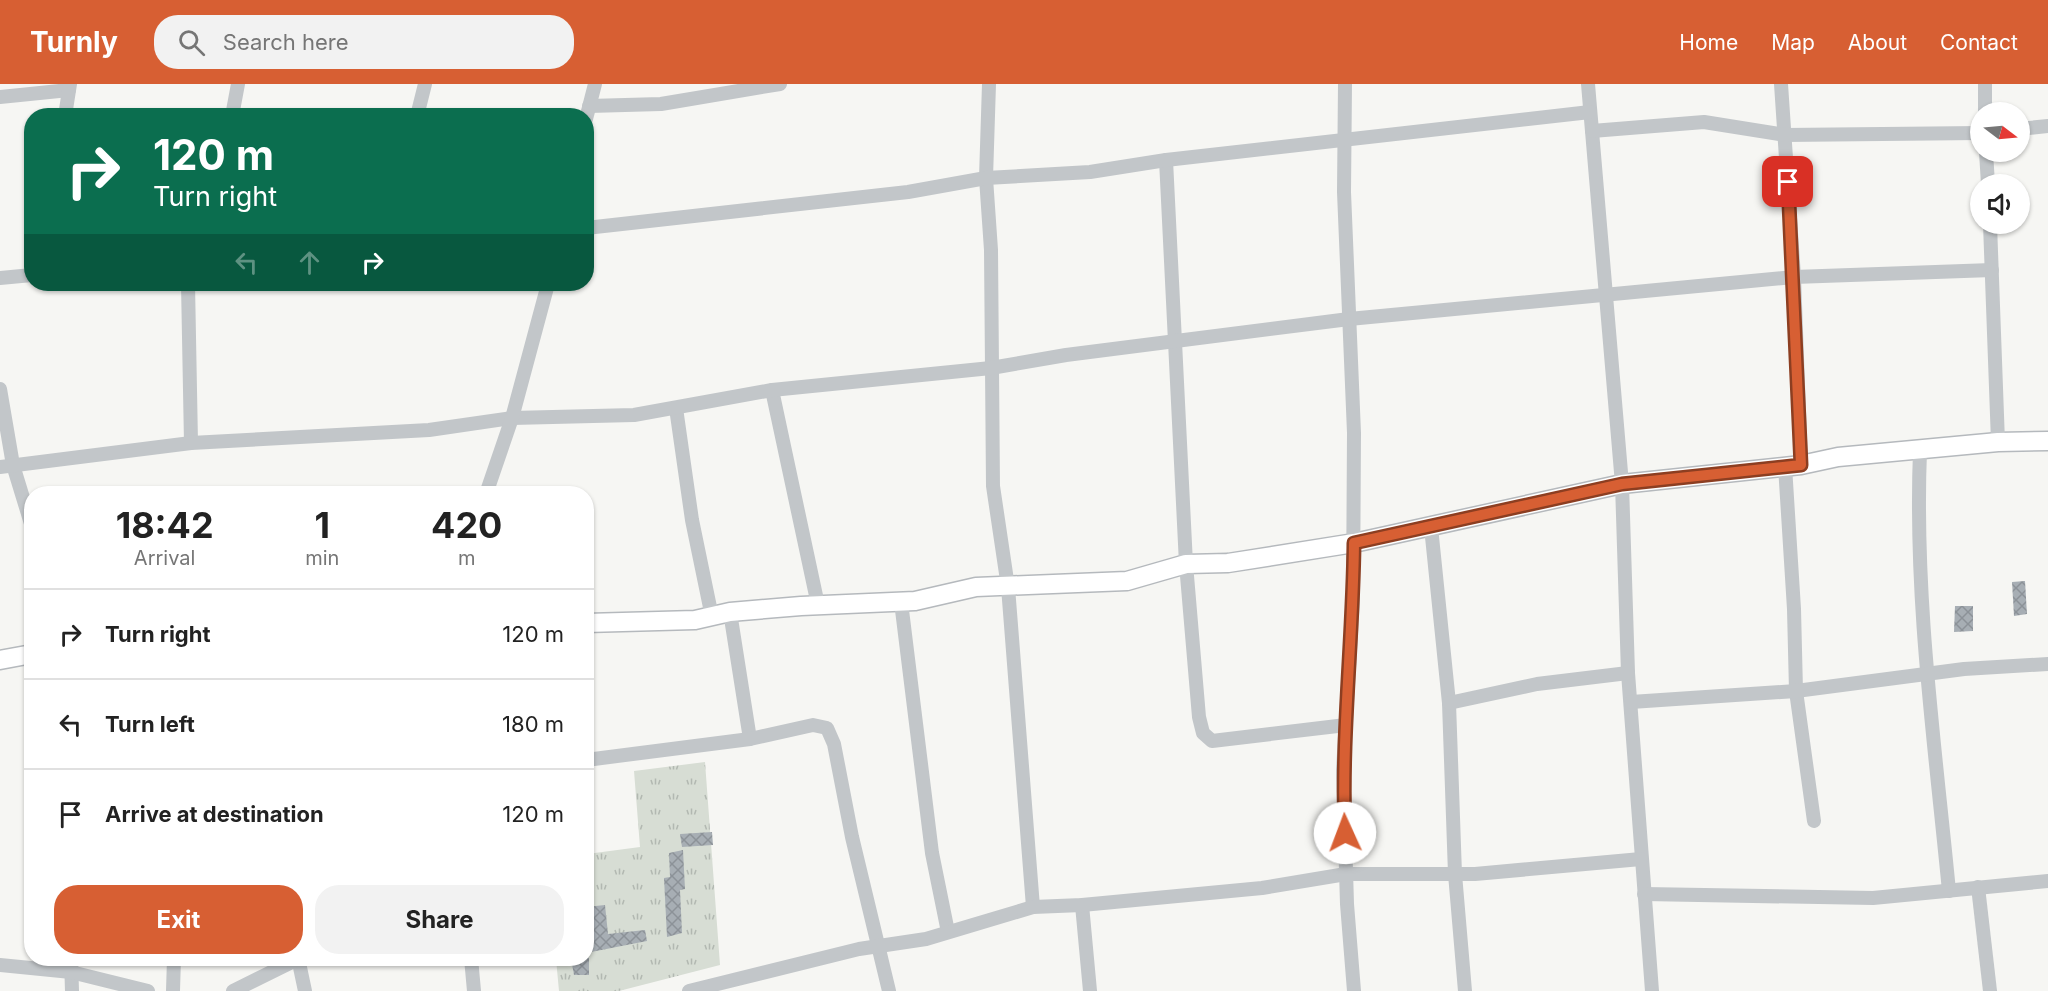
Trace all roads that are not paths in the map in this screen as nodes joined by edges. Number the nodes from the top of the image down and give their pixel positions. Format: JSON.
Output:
{"nodes":[{"id":1,"x":238,"y":84,"type":"edge"},
{"id":2,"x":425,"y":84,"type":"edge"},
{"id":3,"x":595,"y":84,"type":"edge"},
{"id":4,"x":780,"y":84,"type":"edge"},
{"id":5,"x":989,"y":84,"type":"edge"},
{"id":6,"x":1345,"y":84,"type":"edge"},
{"id":7,"x":1588,"y":84,"type":"edge"},
{"id":8,"x":1780,"y":84,"type":"edge"},
{"id":9,"x":1984,"y":84,"type":"edge"},
{"id":10,"x":69,"y":87,"type":"edge"},
{"id":11,"x":0,"y":97,"type":"edge"},
{"id":12,"x":1985,"y":102,"type":"edge"},
{"id":13,"x":66,"y":108,"type":"edge"},
{"id":14,"x":234,"y":108,"type":"edge"},
{"id":15,"x":419,"y":108,"type":"edge"},
{"id":16,"x":589,"y":108,"type":"edge"},
{"id":17,"x":1590,"y":111,"type":"junction"},
{"id":18,"x":594,"y":112,"type":"edge"},
{"id":19,"x":2048,"y":126,"type":"edge"},
{"id":20,"x":2030,"y":128,"type":"edge"},
{"id":21,"x":1592,"y":131,"type":"junction"},
{"id":22,"x":1970,"y":132,"type":"edge"},
{"id":23,"x":1785,"y":135,"type":"junction"},
{"id":24,"x":1345,"y":140,"type":"junction"},
{"id":25,"x":1166,"y":160,"type":"junction"},
{"id":26,"x":986,"y":178,"type":"junction"},
{"id":27,"x":594,"y":227,"type":"edge"},
{"id":28,"x":1990,"y":234,"type":"edge"},
{"id":29,"x":1992,"y":270,"type":"junction"},
{"id":30,"x":24,"y":276,"type":"edge"},
{"id":31,"x":1794,"y":277,"type":"junction"},
{"id":32,"x":0,"y":278,"type":"edge"},
{"id":33,"x":188,"y":291,"type":"edge"},
{"id":34,"x":546,"y":291,"type":"edge"},
{"id":35,"x":1605,"y":294,"type":"junction"},
{"id":36,"x":1349,"y":319,"type":"junction"},
{"id":37,"x":1174,"y":342,"type":"junction"},
{"id":38,"x":991,"y":368,"type":"junction"},
{"id":39,"x":0,"y":389,"type":"edge"},
{"id":40,"x":772,"y":390,"type":"junction"},
{"id":41,"x":676,"y":408,"type":"junction"},
{"id":42,"x":512,"y":418,"type":"junction"},
{"id":43,"x":2048,"y":441,"type":"edge"},
{"id":44,"x":1998,"y":442,"type":"junction"},
{"id":45,"x":191,"y":443,"type":"junction"},
{"id":46,"x":1920,"y":451,"type":"junction"},
{"id":47,"x":1793,"y":465,"type":"junction"},
{"id":48,"x":7,"y":466,"type":"edge"},
{"id":49,"x":1622,"y":484,"type":"junction"},
{"id":50,"x":489,"y":486,"type":"edge"},
{"id":51,"x":24,"y":507,"type":"edge"},
{"id":52,"x":1431,"y":527,"type":"junction"},
{"id":53,"x":1354,"y":543,"type":"junction"},
{"id":54,"x":1186,"y":564,"type":"junction"},
{"id":55,"x":1008,"y":587,"type":"junction"},
{"id":56,"x":901,"y":602,"type":"junction"},
{"id":57,"x":818,"y":605,"type":"junction"},
{"id":58,"x":721,"y":615,"type":"junction"},
{"id":59,"x":594,"y":623,"type":"edge"},
{"id":60,"x":24,"y":656,"type":"edge"},
{"id":61,"x":0,"y":660,"type":"edge"},
{"id":62,"x":2048,"y":664,"type":"edge"},
{"id":63,"x":1628,"y":673,"type":"junction"},
{"id":64,"x":1929,"y":673,"type":"junction"},
{"id":65,"x":1796,"y":691,"type":"junction"},
{"id":66,"x":1631,"y":702,"type":"junction"},
{"id":67,"x":1449,"y":703,"type":"junction"},
{"id":68,"x":1346,"y":725,"type":"junction"},
{"id":69,"x":750,"y":739,"type":"junction"},
{"id":70,"x":594,"y":759,"type":"edge"},
{"id":71,"x":1814,"y":821,"type":"dead end"},
{"id":72,"x":1641,"y":859,"type":"junction"},
{"id":73,"x":1346,"y":874,"type":"junction"},
{"id":74,"x":1455,"y":874,"type":"junction"},
{"id":75,"x":2048,"y":881,"type":"edge"},
{"id":76,"x":1978,"y":887,"type":"junction"},
{"id":77,"x":1949,"y":891,"type":"junction"},
{"id":78,"x":1644,"y":894,"type":"junction"},
{"id":79,"x":1083,"y":905,"type":"junction"},
{"id":80,"x":1032,"y":907,"type":"junction"},
{"id":81,"x":948,"y":932,"type":"junction"},
{"id":82,"x":877,"y":946,"type":"junction"},
{"id":83,"x":0,"y":965,"type":"edge"},
{"id":84,"x":24,"y":965,"type":"edge"},
{"id":85,"x":71,"y":966,"type":"edge"},
{"id":86,"x":74,"y":966,"type":"edge"},
{"id":87,"x":174,"y":966,"type":"edge"},
{"id":88,"x":284,"y":966,"type":"edge"},
{"id":89,"x":300,"y":966,"type":"edge"},
{"id":90,"x":472,"y":966,"type":"edge"},
{"id":91,"x":72,"y":991,"type":"edge"},
{"id":92,"x":148,"y":991,"type":"edge"},
{"id":93,"x":174,"y":991,"type":"edge"},
{"id":94,"x":233,"y":991,"type":"edge"},
{"id":95,"x":306,"y":991,"type":"edge"},
{"id":96,"x":474,"y":991,"type":"edge"},
{"id":97,"x":689,"y":991,"type":"edge"},
{"id":98,"x":888,"y":991,"type":"edge"},
{"id":99,"x":1090,"y":991,"type":"edge"},
{"id":100,"x":1354,"y":991,"type":"edge"},
{"id":101,"x":1465,"y":991,"type":"edge"},
{"id":102,"x":1652,"y":991,"type":"edge"},
{"id":103,"x":1990,"y":991,"type":"edge"}],
"edges":[{"from":1,"to":14,"type":"street"},
{"from":2,"to":15,"type":"street"},
{"from":3,"to":16,"type":"street"},
{"from":4,"to":18,"type":"street"},
{"from":5,"to":26,"type":"street"},
{"from":6,"to":24,"type":"street"},
{"from":7,"to":17,"type":"street"},
{"from":8,"to":23,"type":"street"},
{"from":9,"to":12,"type":"street"},
{"from":10,"to":11,"type":"street"},
{"from":10,"to":13,"type":"street"},
{"from":17,"to":21,"type":"street"},
{"from":17,"to":24,"type":"street"},
{"from":19,"to":20,"type":"street"},
{"from":21,"to":23,"type":"street"},
{"from":21,"to":35,"type":"street"},
{"from":22,"to":23,"type":"street"},
{"from":23,"to":31,"type":"street"},
{"from":24,"to":25,"type":"street"},
{"from":24,"to":36,"type":"street"},
{"from":25,"to":26,"type":"street"},
{"from":25,"to":37,"type":"street"},
{"from":26,"to":27,"type":"street"},
{"from":26,"to":38,"type":"street"},
{"from":28,"to":29,"type":"street"},
{"from":29,"to":31,"type":"street"},
{"from":29,"to":44,"type":"street"},
{"from":30,"to":32,"type":"street"},
{"from":31,"to":35,"type":"street"},
{"from":31,"to":47,"type":"street"},
{"from":33,"to":45,"type":"street"},
{"from":34,"to":42,"type":"street"},
{"from":35,"to":36,"type":"street"},
{"from":35,"to":49,"type":"street"},
{"from":36,"to":37,"type":"street"},
{"from":36,"to":53,"type":"street"},
{"from":37,"to":38,"type":"street"},
{"from":37,"to":54,"type":"street"},
{"from":38,"to":40,"type":"street"},
{"from":38,"to":55,"type":"street"},
{"from":39,"to":48,"type":"street"},
{"from":40,"to":41,"type":"street"},
{"from":40,"to":57,"type":"street"},
{"from":41,"to":42,"type":"street"},
{"from":41,"to":58,"type":"street"},
{"from":42,"to":45,"type":"street"},
{"from":42,"to":50,"type":"street"},
{"from":43,"to":44,"type":"main road"},
{"from":44,"to":46,"type":"main road"},
{"from":45,"to":48,"type":"street"},
{"from":46,"to":47,"type":"main road"},
{"from":46,"to":64,"type":"street"},
{"from":47,"to":49,"type":"main road"},
{"from":47,"to":65,"type":"street"},
{"from":48,"to":51,"type":"street"},
{"from":49,"to":52,"type":"main road"},
{"from":49,"to":63,"type":"street"},
{"from":52,"to":53,"type":"main road"},
{"from":52,"to":67,"type":"street"},
{"from":53,"to":54,"type":"main road"},
{"from":53,"to":68,"type":"street"},
{"from":54,"to":55,"type":"main road"},
{"from":54,"to":68,"type":"street"},
{"from":55,"to":56,"type":"main road"},
{"from":55,"to":80,"type":"street"},
{"from":56,"to":57,"type":"main road"},
{"from":56,"to":81,"type":"street"},
{"from":57,"to":58,"type":"main road"},
{"from":58,"to":59,"type":"main road"},
{"from":58,"to":69,"type":"street"},
{"from":60,"to":61,"type":"main road"},
{"from":62,"to":64,"type":"street"},
{"from":63,"to":66,"type":"street"},
{"from":63,"to":67,"type":"street"},
{"from":64,"to":65,"type":"street"},
{"from":64,"to":77,"type":"street"},
{"from":65,"to":66,"type":"street"},
{"from":65,"to":71,"type":"street"},
{"from":66,"to":72,"type":"street"},
{"from":67,"to":74,"type":"street"},
{"from":68,"to":73,"type":"street"},
{"from":69,"to":70,"type":"street"},
{"from":69,"to":82,"type":"street"},
{"from":72,"to":74,"type":"street"},
{"from":72,"to":78,"type":"street"},
{"from":73,"to":74,"type":"street"},
{"from":73,"to":79,"type":"street"},
{"from":73,"to":100,"type":"street"},
{"from":74,"to":101,"type":"street"},
{"from":75,"to":76,"type":"street"},
{"from":76,"to":77,"type":"street"},
{"from":76,"to":103,"type":"street"},
{"from":77,"to":78,"type":"street"},
{"from":78,"to":102,"type":"street"},
{"from":79,"to":80,"type":"street"},
{"from":79,"to":99,"type":"street"},
{"from":80,"to":81,"type":"street"},
{"from":81,"to":82,"type":"street"},
{"from":82,"to":97,"type":"street"},
{"from":82,"to":98,"type":"street"},
{"from":83,"to":84,"type":"street"},
{"from":85,"to":91,"type":"street"},
{"from":86,"to":92,"type":"street"},
{"from":87,"to":93,"type":"street"},
{"from":88,"to":94,"type":"street"},
{"from":89,"to":95,"type":"street"},
{"from":90,"to":96,"type":"street"}]}
